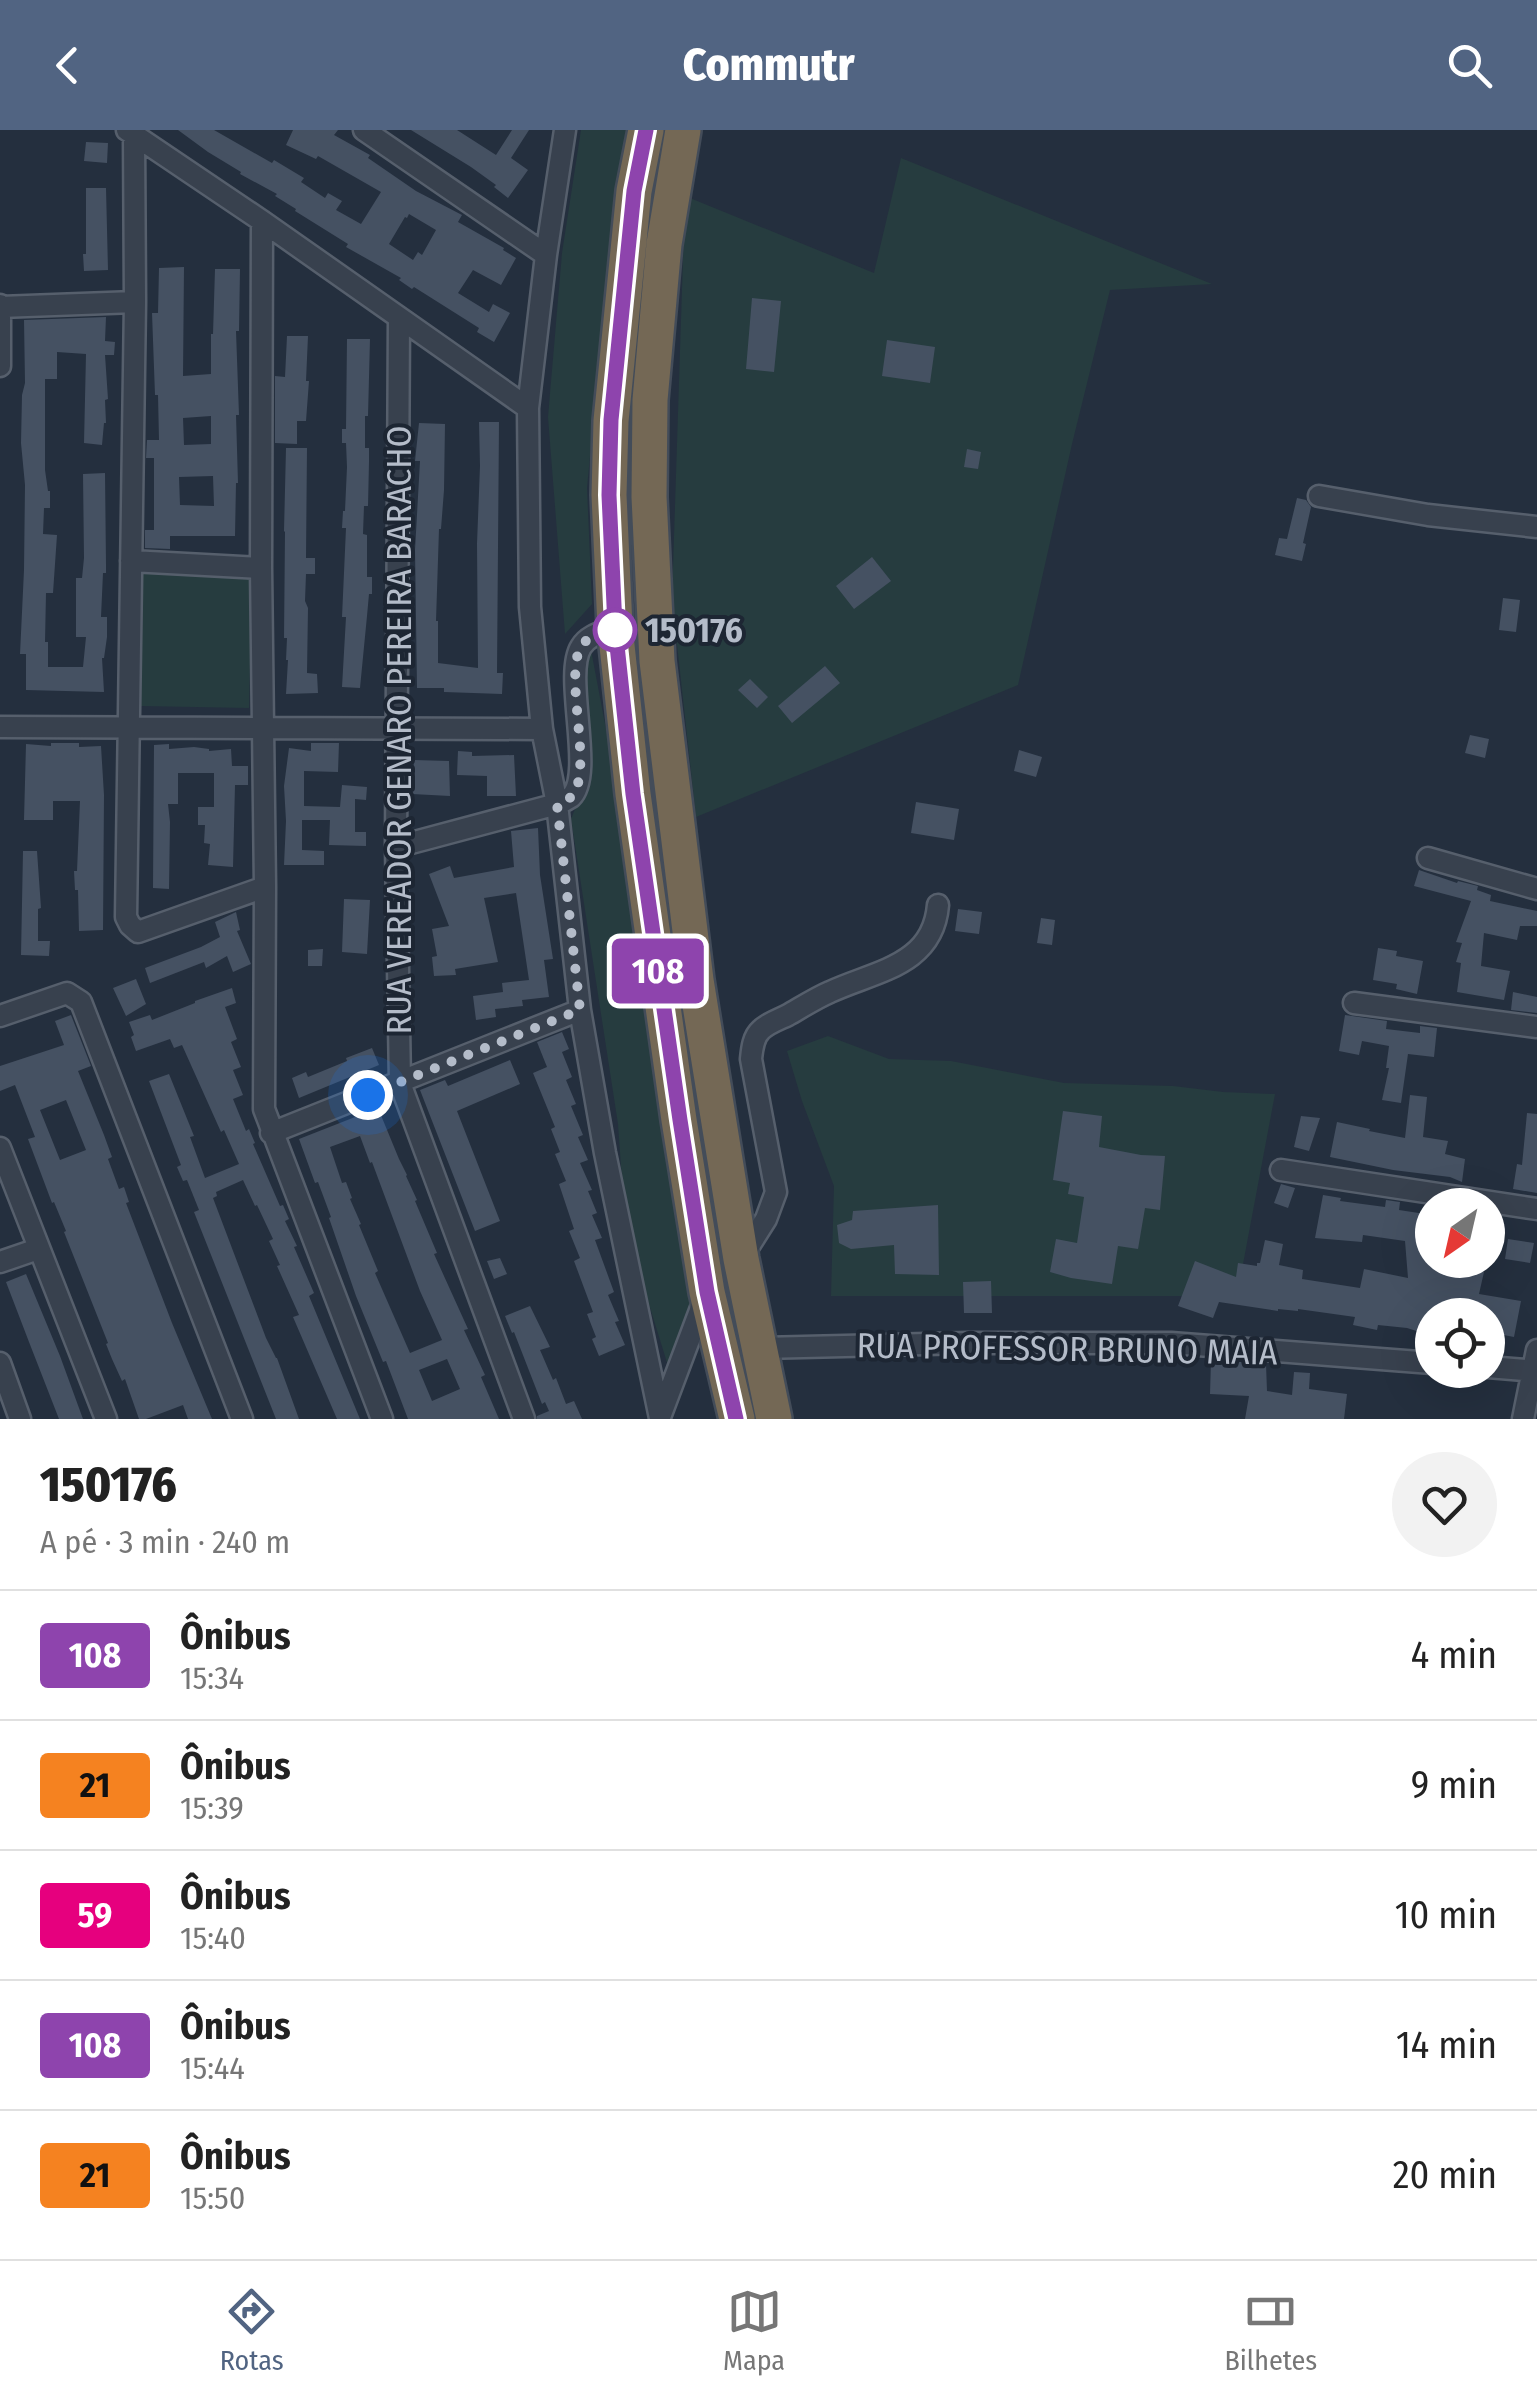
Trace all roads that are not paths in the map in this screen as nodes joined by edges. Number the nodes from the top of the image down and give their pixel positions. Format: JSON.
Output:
{"nodes":[{"id":1,"x":364,"y":130,"type":"edge"},
{"id":2,"x":565,"y":130,"type":"edge"},
{"id":3,"x":646,"y":130,"type":"edge"},
{"id":4,"x":683,"y":130,"type":"edge"},
{"id":5,"x":130,"y":132,"type":"edge"},
{"id":6,"x":262,"y":221,"type":"junction"},
{"id":7,"x":546,"y":255,"type":"junction"},
{"id":8,"x":135,"y":302,"type":"junction"},
{"id":9,"x":0,"y":306,"type":"edge"},
{"id":10,"x":399,"y":318,"type":"junction"},
{"id":11,"x":0,"y":366,"type":"edge"},
{"id":12,"x":528,"y":408,"type":"junction"},
{"id":13,"x":1319,"y":496,"type":"dead end"},
{"id":14,"x":1537,"y":526,"type":"edge"},
{"id":15,"x":132,"y":561,"type":"junction"},
{"id":16,"x":260,"y":568,"type":"junction"},
{"id":17,"x":615,"y":627,"type":"junction"},
{"id":18,"x":0,"y":727,"type":"edge"},
{"id":19,"x":263,"y":728,"type":"junction"},
{"id":20,"x":128,"y":729,"type":"junction"},
{"id":21,"x":397,"y":729,"type":"junction"},
{"id":22,"x":542,"y":729,"type":"junction"},
{"id":23,"x":557,"y":804,"type":"junction"},
{"id":24,"x":396,"y":847,"type":"junction"},
{"id":25,"x":1428,"y":858,"type":"dead end"},
{"id":26,"x":265,"y":887,"type":"junction"},
{"id":27,"x":1537,"y":888,"type":"edge"},
{"id":28,"x":938,"y":906,"type":"dead end"},
{"id":29,"x":1354,"y":1003,"type":"dead end"},
{"id":30,"x":580,"y":1010,"type":"junction"},
{"id":31,"x":0,"y":1016,"type":"edge"},
{"id":32,"x":1537,"y":1027,"type":"edge"},
{"id":33,"x":400,"y":1083,"type":"junction"},
{"id":34,"x":271,"y":1132,"type":"junction"},
{"id":35,"x":0,"y":1148,"type":"edge"},
{"id":36,"x":1281,"y":1170,"type":"dead end"},
{"id":37,"x":1537,"y":1209,"type":"edge"},
{"id":38,"x":38,"y":1249,"type":"junction"},
{"id":39,"x":740,"y":1259,"type":"junction"},
{"id":40,"x":0,"y":1262,"type":"edge"},
{"id":41,"x":707,"y":1292,"type":"junction"},
{"id":42,"x":760,"y":1348,"type":"junction"},
{"id":43,"x":1415,"y":1361,"type":"edge"},
{"id":44,"x":0,"y":1363,"type":"edge"},
{"id":45,"x":1536,"y":1364,"type":"edge"},
{"id":46,"x":1505,"y":1365,"type":"edge"},
{"id":47,"x":659,"y":1418,"type":"edge"},
{"id":48,"x":20,"y":1419,"type":"edge"},
{"id":49,"x":106,"y":1419,"type":"edge"},
{"id":50,"x":242,"y":1419,"type":"edge"},
{"id":51,"x":382,"y":1419,"type":"edge"},
{"id":52,"x":524,"y":1419,"type":"edge"},
{"id":53,"x":736,"y":1419,"type":"edge"},
{"id":54,"x":774,"y":1419,"type":"edge"},
{"id":55,"x":1523,"y":1419,"type":"edge"}],
"edges":[{"from":1,"to":7,"type":"street"},
{"from":2,"to":7,"type":"street"},
{"from":3,"to":17,"type":"highway"},
{"from":4,"to":39,"type":"highway"},
{"from":5,"to":6,"type":"street"},
{"from":5,"to":8,"type":"street"},
{"from":6,"to":10,"type":"street"},
{"from":6,"to":16,"type":"street"},
{"from":7,"to":12,"type":"street"},
{"from":8,"to":9,"type":"street"},
{"from":8,"to":15,"type":"street"},
{"from":9,"to":11,"type":"street"},
{"from":10,"to":12,"type":"street"},
{"from":10,"to":21,"type":"street","name":"RUA VEREADOR GENARO PEREIRA BARACHO"},
{"from":12,"to":22,"type":"street"},
{"from":13,"to":14,"type":"street"},
{"from":15,"to":16,"type":"street"},
{"from":15,"to":20,"type":"street"},
{"from":16,"to":19,"type":"street"},
{"from":17,"to":23,"type":"street"},
{"from":17,"to":41,"type":"highway"},
{"from":18,"to":20,"type":"street"},
{"from":19,"to":20,"type":"street"},
{"from":19,"to":21,"type":"street"},
{"from":19,"to":26,"type":"street"},
{"from":20,"to":26,"type":"street"},
{"from":21,"to":22,"type":"street"},
{"from":21,"to":24,"type":"street","name":"RUA VEREADOR GENARO PEREIRA BARACHO"},
{"from":22,"to":23,"type":"street"},
{"from":23,"to":24,"type":"street"},
{"from":23,"to":30,"type":"street"},
{"from":24,"to":33,"type":"street","name":"RUA VEREADOR GENARO PEREIRA BARACHO"},
{"from":25,"to":27,"type":"street"},
{"from":26,"to":34,"type":"street"},
{"from":28,"to":39,"type":"street"},
{"from":29,"to":32,"type":"street"},
{"from":30,"to":33,"type":"street"},
{"from":30,"to":47,"type":"street"},
{"from":31,"to":50,"type":"street"},
{"from":33,"to":34,"type":"street"},
{"from":33,"to":52,"type":"street","name":"RUA VEREADOR GENARO PEREIRA BARACHO"},
{"from":34,"to":51,"type":"street"},
{"from":35,"to":38,"type":"street"},
{"from":36,"to":37,"type":"street"},
{"from":38,"to":40,"type":"street"},
{"from":38,"to":49,"type":"street"},
{"from":39,"to":42,"type":"highway"},
{"from":41,"to":47,"type":"street"},
{"from":41,"to":53,"type":"highway"},
{"from":42,"to":43,"type":"street","name":"RUA PROFESSOR BRUNO MAIA"},
{"from":42,"to":54,"type":"highway"},
{"from":44,"to":48,"type":"street"},
{"from":45,"to":46,"type":"street"},
{"from":45,"to":55,"type":"street"}]}
